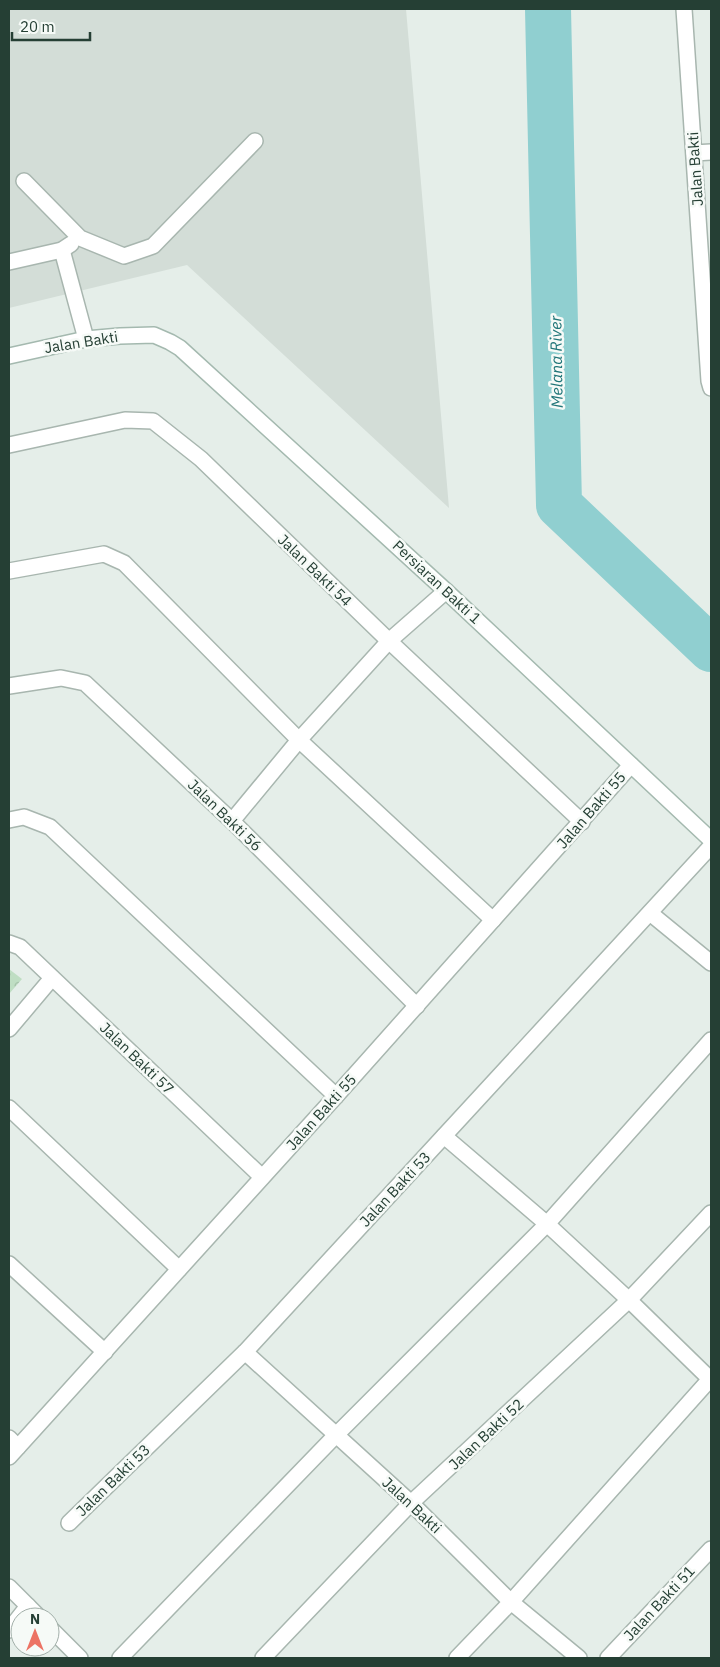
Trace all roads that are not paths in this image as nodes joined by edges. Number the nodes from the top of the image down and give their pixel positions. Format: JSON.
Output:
{"nodes":[{"id":1,"x":684,"y":9,"type":"edge"},
{"id":2,"x":255,"y":142,"type":"dead end"},
{"id":3,"x":711,"y":152,"type":"edge"},
{"id":4,"x":694,"y":153,"type":"junction"},
{"id":5,"x":24,"y":180,"type":"dead end"},
{"id":6,"x":80,"y":238,"type":"junction"},
{"id":7,"x":62,"y":250,"type":"junction"},
{"id":8,"x":9,"y":262,"type":"edge"},
{"id":9,"x":154,"y":335,"type":"joint"},
{"id":10,"x":86,"y":338,"type":"junction"},
{"id":11,"x":9,"y":356,"type":"edge"},
{"id":12,"x":711,"y":388,"type":"edge"},
{"id":13,"x":9,"y":445,"type":"edge"},
{"id":14,"x":9,"y":571,"type":"edge"},
{"id":15,"x":446,"y":590,"type":"junction"},
{"id":16,"x":389,"y":641,"type":"junction"},
{"id":17,"x":9,"y":686,"type":"edge"},
{"id":18,"x":300,"y":740,"type":"junction"},
{"id":19,"x":631,"y":765,"type":"junction"},
{"id":20,"x":9,"y":820,"type":"edge"},
{"id":21,"x":232,"y":821,"type":"junction"},
{"id":22,"x":582,"y":822,"type":"junction"},
{"id":23,"x":711,"y":840,"type":"edge"},
{"id":24,"x":711,"y":846,"type":"edge"},
{"id":25,"x":650,"y":913,"type":"junction"},
{"id":26,"x":494,"y":920,"type":"junction"},
{"id":27,"x":9,"y":943,"type":"edge"},
{"id":28,"x":711,"y":963,"type":"edge"},
{"id":29,"x":52,"y":978,"type":"junction"},
{"id":30,"x":416,"y":1006,"type":"junction"},
{"id":31,"x":9,"y":1029,"type":"edge"},
{"id":32,"x":711,"y":1040,"type":"edge"},
{"id":33,"x":336,"y":1096,"type":"junction"},
{"id":34,"x":9,"y":1108,"type":"edge"},
{"id":35,"x":444,"y":1136,"type":"junction"},
{"id":36,"x":262,"y":1177,"type":"junction"},
{"id":37,"x":711,"y":1213,"type":"edge"},
{"id":38,"x":547,"y":1224,"type":"junction"},
{"id":39,"x":9,"y":1264,"type":"edge"},
{"id":40,"x":179,"y":1269,"type":"junction"},
{"id":41,"x":629,"y":1300,"type":"junction"},
{"id":42,"x":105,"y":1352,"type":"junction"},
{"id":43,"x":245,"y":1352,"type":"junction"},
{"id":44,"x":711,"y":1379,"type":"edge"},
{"id":45,"x":336,"y":1436,"type":"junction"},
{"id":46,"x":12,"y":1447,"type":"edge"},
{"id":47,"x":411,"y":1503,"type":"junction"},
{"id":48,"x":69,"y":1524,"type":"dead end"},
{"id":49,"x":711,"y":1549,"type":"edge"},
{"id":50,"x":9,"y":1587,"type":"edge"},
{"id":51,"x":511,"y":1602,"type":"junction"},
{"id":52,"x":28,"y":1606,"type":"joint"},
{"id":53,"x":9,"y":1630,"type":"edge"},
{"id":54,"x":60,"y":1638,"type":"edge"},
{"id":55,"x":80,"y":1658,"type":"edge"},
{"id":56,"x":120,"y":1658,"type":"edge"},
{"id":57,"x":263,"y":1658,"type":"edge"},
{"id":58,"x":457,"y":1658,"type":"edge"},
{"id":59,"x":579,"y":1658,"type":"edge"},
{"id":60,"x":608,"y":1658,"type":"edge"}],
"edges":[{"from":1,"to":4,"type":"street","name":"Jalan Bakti"},
{"from":2,"to":6,"type":"street"},
{"from":3,"to":4,"type":"street"},
{"from":4,"to":12,"type":"street","name":"Jalan Bakti"},
{"from":5,"to":6,"type":"street"},
{"from":6,"to":7,"type":"street"},
{"from":7,"to":8,"type":"street"},
{"from":7,"to":10,"type":"street"},
{"from":9,"to":10,"type":"street","name":"Jalan Bakti"},
{"from":9,"to":15,"type":"street","name":"Persiaran Bakti 1"},
{"from":10,"to":11,"type":"street","name":"Jalan Bakti"},
{"from":13,"to":16,"type":"street","name":"Jalan Bakti 54"},
{"from":14,"to":18,"type":"street"},
{"from":15,"to":16,"type":"street"},
{"from":15,"to":19,"type":"street","name":"Persiaran Bakti 1"},
{"from":16,"to":18,"type":"street"},
{"from":16,"to":22,"type":"street","name":"Jalan Bakti 54"},
{"from":17,"to":21,"type":"street","name":"Jalan Bakti 56"},
{"from":18,"to":21,"type":"street"},
{"from":18,"to":26,"type":"street"},
{"from":19,"to":22,"type":"street","name":"Jalan Bakti 55"},
{"from":19,"to":23,"type":"street","name":"Persiaran Bakti 1"},
{"from":20,"to":33,"type":"street"},
{"from":21,"to":30,"type":"street","name":"Jalan Bakti 56"},
{"from":22,"to":26,"type":"street","name":"Jalan Bakti 55"},
{"from":24,"to":25,"type":"street","name":"Jalan Bakti 53"},
{"from":25,"to":28,"type":"street"},
{"from":25,"to":35,"type":"street","name":"Jalan Bakti 53"},
{"from":26,"to":30,"type":"street","name":"Jalan Bakti 55"},
{"from":27,"to":29,"type":"street","name":"Jalan Bakti 57"},
{"from":29,"to":31,"type":"street"},
{"from":29,"to":36,"type":"street","name":"Jalan Bakti 57"},
{"from":30,"to":33,"type":"street","name":"Jalan Bakti 55"},
{"from":32,"to":38,"type":"street"},
{"from":33,"to":36,"type":"street","name":"Jalan Bakti 55"},
{"from":34,"to":40,"type":"street"},
{"from":35,"to":38,"type":"street"},
{"from":35,"to":43,"type":"street","name":"Jalan Bakti 53"},
{"from":36,"to":40,"type":"street","name":"Jalan Bakti 55"},
{"from":37,"to":41,"type":"street","name":"Jalan Bakti 52"},
{"from":38,"to":41,"type":"street"},
{"from":38,"to":45,"type":"street"},
{"from":39,"to":42,"type":"street"},
{"from":40,"to":42,"type":"street","name":"Jalan Bakti 55"},
{"from":41,"to":44,"type":"street"},
{"from":41,"to":47,"type":"street","name":"Jalan Bakti 52"},
{"from":42,"to":46,"type":"street","name":"Jalan Bakti 55"},
{"from":43,"to":45,"type":"street","name":"Jalan Bakti"},
{"from":43,"to":48,"type":"street","name":"Jalan Bakti 53"},
{"from":44,"to":51,"type":"street"},
{"from":45,"to":47,"type":"street","name":"Jalan Bakti"},
{"from":45,"to":56,"type":"street"},
{"from":47,"to":51,"type":"street","name":"Jalan Bakti"},
{"from":47,"to":57,"type":"street","name":"Jalan Bakti 52"},
{"from":49,"to":60,"type":"street","name":"Jalan Bakti 51"},
{"from":50,"to":52,"type":"street"},
{"from":51,"to":58,"type":"street"},
{"from":51,"to":59,"type":"street","name":"Jalan Bakti"},
{"from":52,"to":53,"type":"street"},
{"from":54,"to":55,"type":"street"}]}
